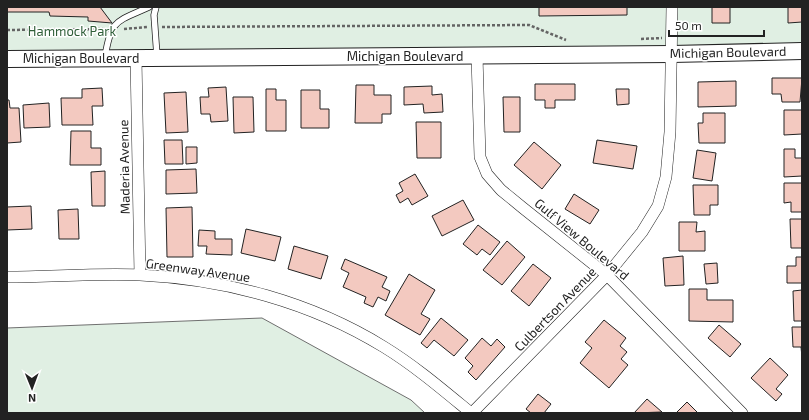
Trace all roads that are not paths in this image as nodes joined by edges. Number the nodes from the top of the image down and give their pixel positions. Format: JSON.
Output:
{"nodes":[{"id":1,"x":149,"y":7,"type":"edge"},
{"id":2,"x":156,"y":7,"type":"edge"},
{"id":3,"x":672,"y":7,"type":"edge"},
{"id":4,"x":672,"y":46,"type":"junction"},
{"id":5,"x":802,"y":51,"type":"edge"},
{"id":6,"x":477,"y":56,"type":"junction"},
{"id":7,"x":105,"y":58,"type":"junction"},
{"id":8,"x":136,"y":58,"type":"junction"},
{"id":9,"x":157,"y":58,"type":"junction"},
{"id":10,"x":7,"y":59,"type":"edge"},
{"id":11,"x":140,"y":275,"type":"junction"},
{"id":12,"x":607,"y":275,"type":"junction"},
{"id":13,"x":7,"y":277,"type":"edge"},
{"id":14,"x":471,"y":413,"type":"edge"},
{"id":15,"x":742,"y":413,"type":"edge"}],
"edges":[{"from":1,"to":7,"type":"lane"},
{"from":2,"to":9,"type":"lane"},
{"from":3,"to":4,"type":"street","name":"Culbertson Avenue"},
{"from":4,"to":5,"type":"street","name":"Michigan Boulevard"},
{"from":4,"to":6,"type":"street","name":"Michigan Boulevard"},
{"from":4,"to":12,"type":"street","name":"Culbertson Avenue"},
{"from":6,"to":9,"type":"street","name":"Michigan Boulevard"},
{"from":6,"to":12,"type":"street","name":"Gulf View Boulevard"},
{"from":7,"to":8,"type":"street","name":"Michigan Boulevard"},
{"from":7,"to":10,"type":"street","name":"Michigan Boulevard"},
{"from":8,"to":9,"type":"street","name":"Michigan Boulevard"},
{"from":8,"to":11,"type":"street","name":"Maderia Avenue"},
{"from":11,"to":13,"type":"street","name":"Greenway Avenue"},
{"from":11,"to":14,"type":"street","name":"Greenway Avenue"},
{"from":12,"to":14,"type":"street","name":"Culbertson Avenue"},
{"from":12,"to":15,"type":"street","name":"Gulf View Boulevard"}]}
